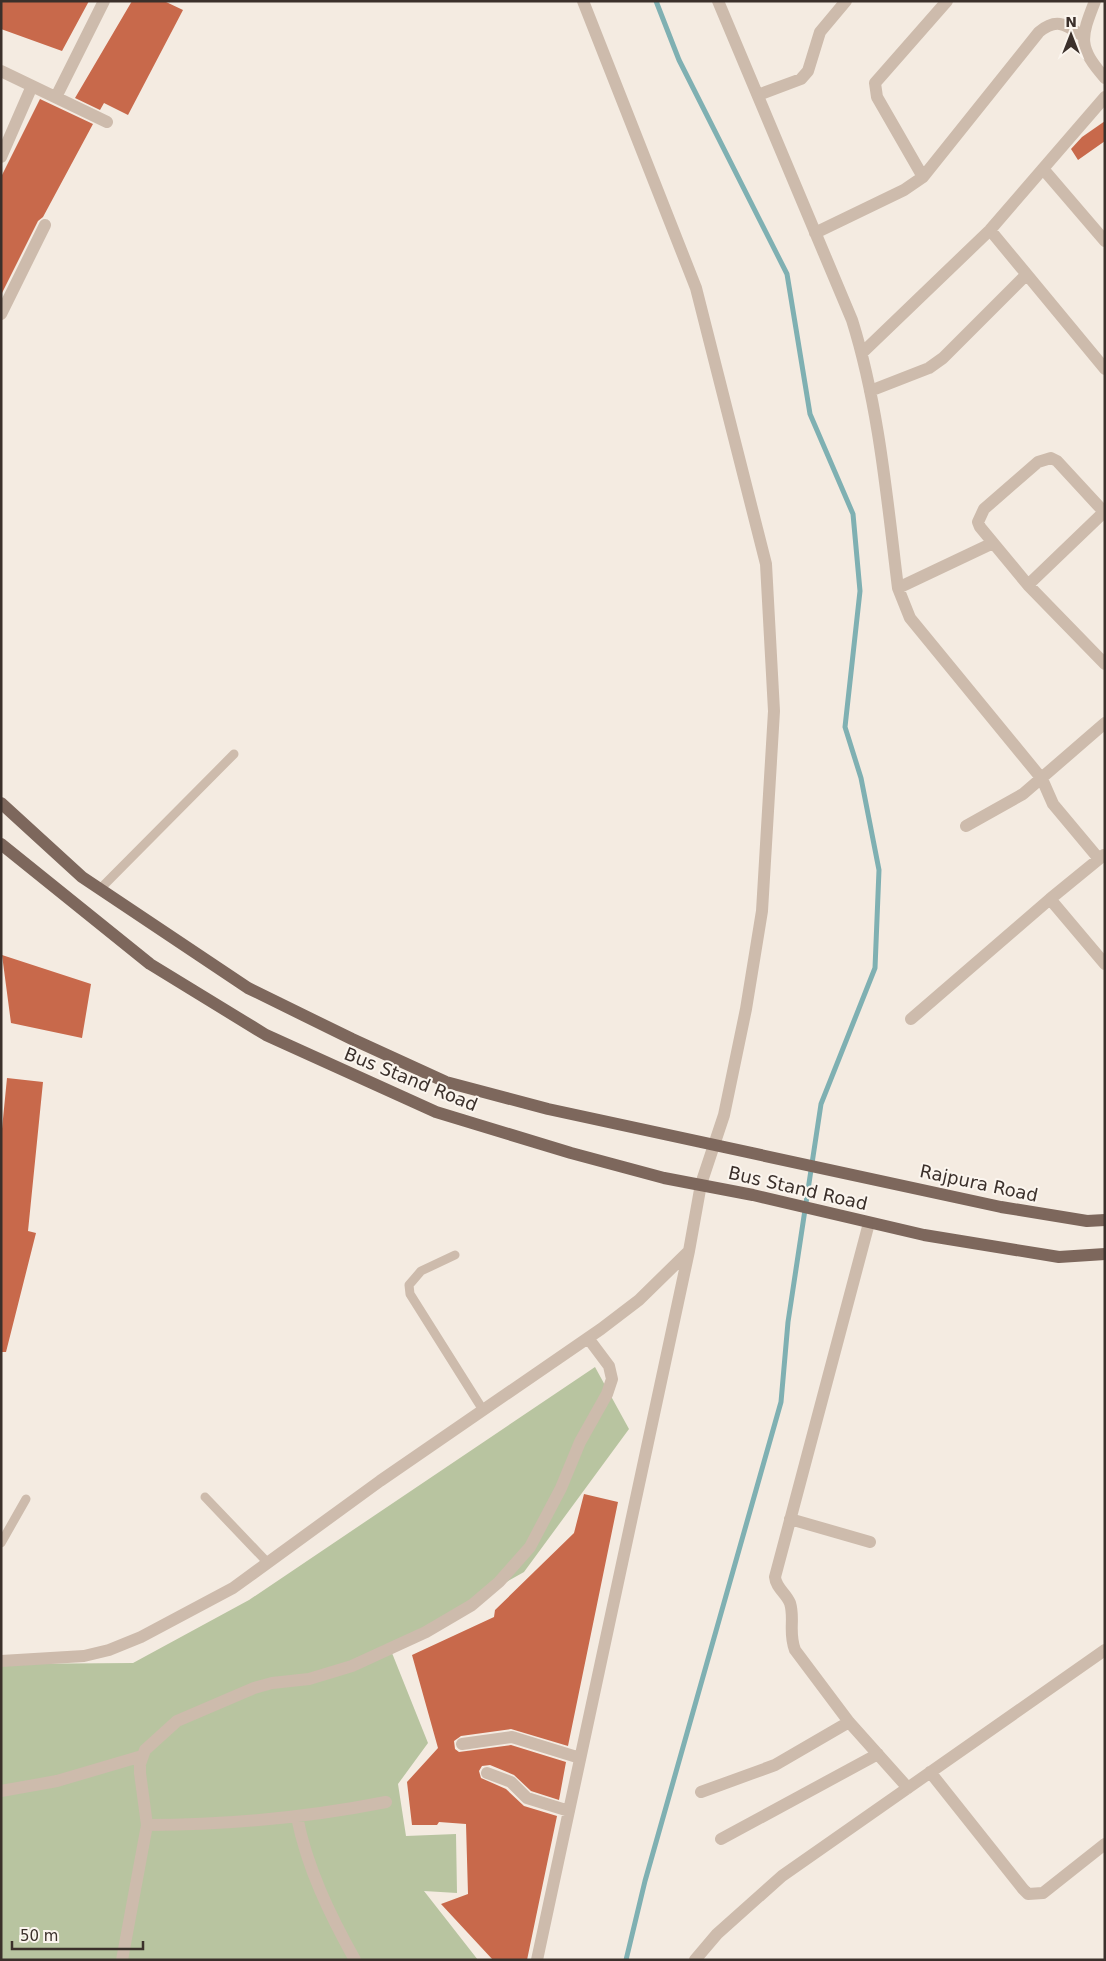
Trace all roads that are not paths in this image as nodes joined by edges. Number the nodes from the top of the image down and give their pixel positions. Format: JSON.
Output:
{"nodes":[{"id":1,"x":104,"y":1,"type":"edge"},
{"id":2,"x":583,"y":1,"type":"edge"},
{"id":3,"x":718,"y":1,"type":"edge"},
{"id":4,"x":846,"y":1,"type":"edge"},
{"id":5,"x":946,"y":1,"type":"edge"},
{"id":6,"x":1091,"y":3,"type":"edge"},
{"id":7,"x":1084,"y":36,"type":"junction"},
{"id":8,"x":1,"y":71,"type":"edge"},
{"id":9,"x":1103,"y":75,"type":"edge"},
{"id":10,"x":32,"y":86,"type":"junction"},
{"id":11,"x":758,"y":95,"type":"junction"},
{"id":12,"x":56,"y":97,"type":"junction"},
{"id":13,"x":1105,"y":97,"type":"edge"},
{"id":14,"x":107,"y":122,"type":"dead end"},
{"id":15,"x":1,"y":158,"type":"edge"},
{"id":16,"x":1044,"y":170,"type":"junction"},
{"id":17,"x":924,"y":177,"type":"junction"},
{"id":18,"x":45,"y":225,"type":"dead end"},
{"id":19,"x":990,"y":230,"type":"junction"},
{"id":20,"x":814,"y":233,"type":"junction"},
{"id":21,"x":1105,"y":241,"type":"edge"},
{"id":22,"x":1026,"y":275,"type":"junction"},
{"id":23,"x":1,"y":314,"type":"edge"},
{"id":24,"x":862,"y":353,"type":"junction"},
{"id":25,"x":1105,"y":369,"type":"edge"},
{"id":26,"x":870,"y":391,"type":"junction"},
{"id":27,"x":1104,"y":512,"type":"edge"},
{"id":28,"x":993,"y":543,"type":"junction"},
{"id":29,"x":1028,"y":584,"type":"junction"},
{"id":30,"x":898,"y":588,"type":"junction"},
{"id":31,"x":1105,"y":664,"type":"edge"},
{"id":32,"x":1105,"y":723,"type":"edge"},
{"id":33,"x":234,"y":754,"type":"dead end"},
{"id":34,"x":1042,"y":778,"type":"junction"},
{"id":35,"x":1,"y":803,"type":"edge"},
{"id":36,"x":966,"y":826,"type":"dead end"},
{"id":37,"x":1,"y":844,"type":"edge"},
{"id":38,"x":1102,"y":857,"type":"edge"},
{"id":39,"x":100,"y":889,"type":"junction"},
{"id":40,"x":1050,"y":899,"type":"junction"},
{"id":41,"x":1105,"y":964,"type":"edge"},
{"id":42,"x":911,"y":1019,"type":"dead end"},
{"id":43,"x":713,"y":1146,"type":"junction"},
{"id":44,"x":846,"y":1172,"type":"joint"},
{"id":45,"x":701,"y":1184,"type":"junction"},
{"id":46,"x":1105,"y":1220,"type":"edge"},
{"id":47,"x":868,"y":1223,"type":"junction"},
{"id":48,"x":689,"y":1251,"type":"junction"},
{"id":49,"x":1105,"y":1254,"type":"edge"},
{"id":50,"x":455,"y":1255,"type":"dead end"},
{"id":51,"x":588,"y":1338,"type":"junction"},
{"id":52,"x":483,"y":1410,"type":"junction"},
{"id":53,"x":204,"y":1497,"type":"dead end"},
{"id":54,"x":26,"y":1500,"type":"dead end"},
{"id":55,"x":790,"y":1519,"type":"junction"},
{"id":56,"x":870,"y":1542,"type":"dead end"},
{"id":57,"x":1,"y":1543,"type":"edge"},
{"id":58,"x":268,"y":1563,"type":"junction"},
{"id":59,"x":1105,"y":1650,"type":"edge"},
{"id":60,"x":1,"y":1661,"type":"edge"},
{"id":61,"x":849,"y":1722,"type":"junction"},
{"id":62,"x":462,"y":1744,"type":"dead end"},
{"id":63,"x":878,"y":1754,"type":"junction"},
{"id":64,"x":142,"y":1756,"type":"junction"},
{"id":65,"x":580,"y":1758,"type":"junction"},
{"id":66,"x":930,"y":1772,"type":"junction"},
{"id":67,"x":487,"y":1774,"type":"dead end"},
{"id":68,"x":908,"y":1788,"type":"junction"},
{"id":69,"x":1,"y":1791,"type":"edge"},
{"id":70,"x":702,"y":1792,"type":"dead end"},
{"id":71,"x":386,"y":1802,"type":"dead end"},
{"id":72,"x":569,"y":1811,"type":"junction"},
{"id":73,"x":297,"y":1817,"type":"junction"},
{"id":74,"x":147,"y":1825,"type":"junction"},
{"id":75,"x":721,"y":1840,"type":"dead end"},
{"id":76,"x":1105,"y":1844,"type":"edge"},
{"id":77,"x":122,"y":1960,"type":"edge"},
{"id":78,"x":355,"y":1960,"type":"edge"},
{"id":79,"x":537,"y":1960,"type":"edge"},
{"id":80,"x":695,"y":1960,"type":"edge"}],
"edges":[{"from":1,"to":12,"type":"street"},
{"from":2,"to":43,"type":"street"},
{"from":3,"to":11,"type":"street"},
{"from":4,"to":11,"type":"street"},
{"from":5,"to":17,"type":"street"},
{"from":6,"to":7,"type":"street"},
{"from":7,"to":9,"type":"street"},
{"from":7,"to":17,"type":"street"},
{"from":8,"to":10,"type":"street"},
{"from":10,"to":12,"type":"street"},
{"from":10,"to":15,"type":"street"},
{"from":11,"to":20,"type":"street"},
{"from":12,"to":14,"type":"street"},
{"from":13,"to":16,"type":"street"},
{"from":16,"to":19,"type":"street"},
{"from":16,"to":21,"type":"street"},
{"from":17,"to":20,"type":"street"},
{"from":18,"to":23,"type":"street"},
{"from":19,"to":22,"type":"street"},
{"from":19,"to":24,"type":"street"},
{"from":20,"to":24,"type":"street"},
{"from":22,"to":25,"type":"street"},
{"from":22,"to":26,"type":"street"},
{"from":24,"to":26,"type":"street"},
{"from":26,"to":30,"type":"street"},
{"from":27,"to":28,"type":"street"},
{"from":27,"to":29,"type":"street"},
{"from":28,"to":29,"type":"street"},
{"from":28,"to":30,"type":"street"},
{"from":29,"to":31,"type":"street"},
{"from":30,"to":34,"type":"street"},
{"from":32,"to":34,"type":"street"},
{"from":33,"to":39,"type":"lane"},
{"from":34,"to":36,"type":"street"},
{"from":34,"to":38,"type":"street"},
{"from":35,"to":39,"type":"main road","name":"Bus Stand Road"},
{"from":37,"to":45,"type":"main road","name":"Bus Stand Road"},
{"from":38,"to":40,"type":"street"},
{"from":39,"to":43,"type":"main road","name":"Bus Stand Road"},
{"from":40,"to":41,"type":"street"},
{"from":40,"to":42,"type":"street"},
{"from":43,"to":44,"type":"main road","name":"Bus Stand Road"},
{"from":43,"to":45,"type":"street"},
{"from":44,"to":46,"type":"main road","name":"Rajpura Road"},
{"from":45,"to":47,"type":"main road","name":"Bus Stand Road"},
{"from":45,"to":48,"type":"street"},
{"from":47,"to":49,"type":"main road","name":"Bus Stand Road"},
{"from":47,"to":55,"type":"street"},
{"from":48,"to":51,"type":"street"},
{"from":48,"to":65,"type":"street"},
{"from":50,"to":52,"type":"lane"},
{"from":51,"to":52,"type":"street"},
{"from":51,"to":64,"type":"street"},
{"from":52,"to":58,"type":"street"},
{"from":53,"to":58,"type":"lane"},
{"from":54,"to":57,"type":"lane"},
{"from":55,"to":56,"type":"street"},
{"from":55,"to":61,"type":"street"},
{"from":58,"to":60,"type":"street"},
{"from":59,"to":66,"type":"street"},
{"from":61,"to":63,"type":"street"},
{"from":61,"to":70,"type":"street"},
{"from":62,"to":65,"type":"street"},
{"from":63,"to":68,"type":"street"},
{"from":63,"to":75,"type":"street"},
{"from":64,"to":69,"type":"street"},
{"from":64,"to":74,"type":"street"},
{"from":65,"to":72,"type":"street"},
{"from":66,"to":68,"type":"street"},
{"from":66,"to":76,"type":"street"},
{"from":67,"to":72,"type":"street"},
{"from":68,"to":80,"type":"street"},
{"from":71,"to":73,"type":"street"},
{"from":72,"to":79,"type":"street"},
{"from":73,"to":74,"type":"street"},
{"from":73,"to":78,"type":"street"},
{"from":74,"to":77,"type":"street"}]}
